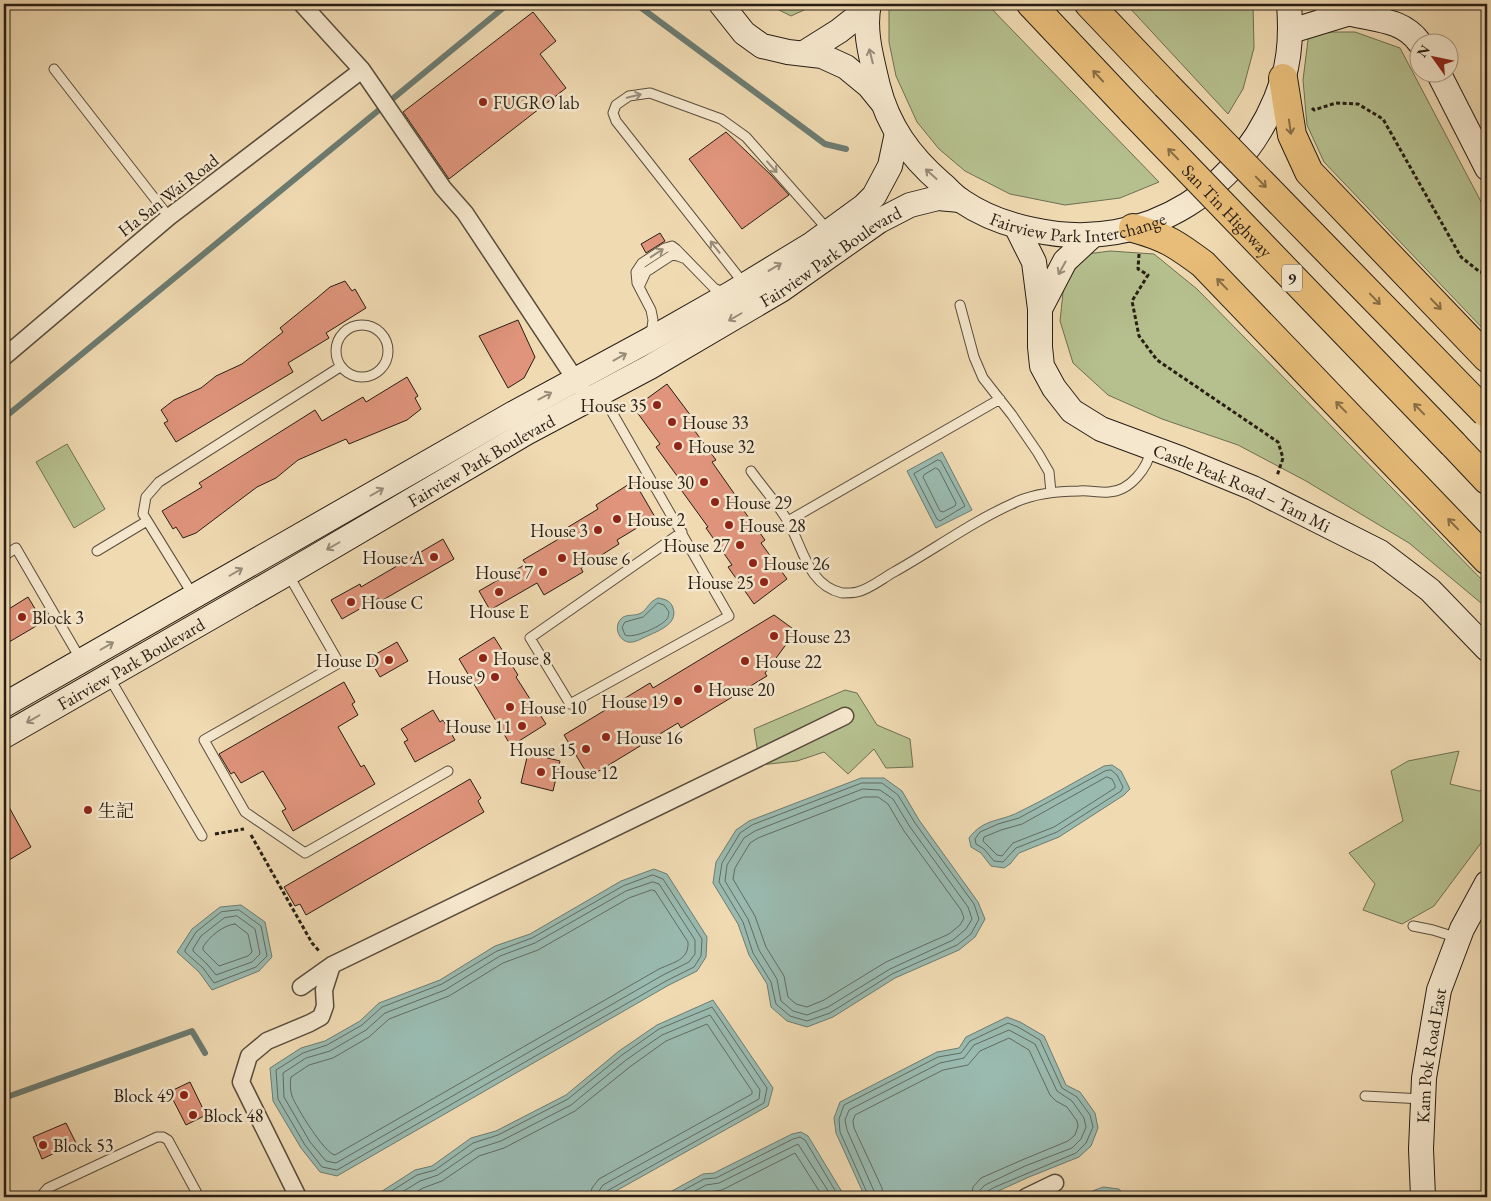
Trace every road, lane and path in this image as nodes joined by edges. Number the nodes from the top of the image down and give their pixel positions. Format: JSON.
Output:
{"nodes":[{"id":1,"x":302,"y":4,"type":"edge"},
{"id":2,"x":721,"y":4,"type":"edge"},
{"id":3,"x":1030,"y":4,"type":"edge"},
{"id":4,"x":1089,"y":4,"type":"edge"},
{"id":5,"x":1289,"y":4,"type":"edge"},
{"id":6,"x":1326,"y":4,"type":"edge"},
{"id":7,"x":869,"y":6,"type":"edge"},
{"id":8,"x":1350,"y":14,"type":"junction"},
{"id":9,"x":1291,"y":31,"type":"junction"},
{"id":10,"x":1410,"y":32,"type":"edge"},
{"id":11,"x":804,"y":53,"type":"junction"},
{"id":12,"x":54,"y":69,"type":"dead end"},
{"id":13,"x":362,"y":70,"type":"junction"},
{"id":14,"x":1284,"y":78,"type":"junction"},
{"id":15,"x":1443,"y":82,"type":"edge"},
{"id":16,"x":883,"y":104,"type":"junction"},
{"id":17,"x":1314,"y":110,"type":"dead end"},
{"id":18,"x":897,"y":134,"type":"junction"},
{"id":19,"x":1487,"y":168,"type":"edge"},
{"id":20,"x":960,"y":200,"type":"junction"},
{"id":21,"x":168,"y":217,"type":"junction"},
{"id":22,"x":1016,"y":226,"type":"junction"},
{"id":23,"x":1133,"y":228,"type":"junction"},
{"id":24,"x":830,"y":231,"type":"junction"},
{"id":25,"x":1093,"y":235,"type":"junction"},
{"id":26,"x":1487,"y":273,"type":"edge"},
{"id":27,"x":1148,"y":275,"type":"dead end"},
{"id":28,"x":737,"y":290,"type":"junction"},
{"id":29,"x":960,"y":305,"type":"dead end"},
{"id":30,"x":1040,"y":309,"type":"junction"},
{"id":31,"x":649,"y":340,"type":"junction"},
{"id":32,"x":4,"y":357,"type":"edge"},
{"id":33,"x":1487,"y":358,"type":"edge"},
{"id":34,"x":340,"y":367,"type":"junction"},
{"id":35,"x":591,"y":385,"type":"junction"},
{"id":36,"x":1000,"y":398,"type":"junction"},
{"id":37,"x":1487,"y":414,"type":"edge"},
{"id":38,"x":1151,"y":449,"type":"junction"},
{"id":39,"x":751,"y":472,"type":"dead end"},
{"id":40,"x":1487,"y":480,"type":"edge"},
{"id":41,"x":1285,"y":481,"type":"dead end"},
{"id":42,"x":1051,"y":492,"type":"junction"},
{"id":43,"x":147,"y":521,"type":"junction"},
{"id":44,"x":788,"y":522,"type":"junction"},
{"id":45,"x":682,"y":532,"type":"junction"},
{"id":46,"x":97,"y":551,"type":"dead end"},
{"id":47,"x":4,"y":556,"type":"edge"},
{"id":48,"x":1487,"y":560,"type":"edge"},
{"id":49,"x":288,"y":573,"type":"junction"},
{"id":50,"x":193,"y":596,"type":"junction"},
{"id":51,"x":1487,"y":649,"type":"edge"},
{"id":52,"x":81,"y":660,"type":"junction"},
{"id":53,"x":109,"y":676,"type":"junction"},
{"id":54,"x":4,"y":705,"type":"edge"},
{"id":55,"x":845,"y":716,"type":"dead end"},
{"id":56,"x":4,"y":736,"type":"edge"},
{"id":57,"x":448,"y":771,"type":"dead end"},
{"id":58,"x":202,"y":836,"type":"joint"},
{"id":59,"x":1487,"y":883,"type":"edge"},
{"id":60,"x":1487,"y":893,"type":"edge"},
{"id":61,"x":1413,"y":926,"type":"dead end"},
{"id":62,"x":1463,"y":928,"type":"junction"},
{"id":63,"x":332,"y":965,"type":"junction"},
{"id":64,"x":301,"y":987,"type":"dead end"},
{"id":65,"x":1365,"y":1096,"type":"dead end"},
{"id":66,"x":1423,"y":1099,"type":"junction"},
{"id":67,"x":1055,"y":1183,"type":"dead end"},
{"id":68,"x":40,"y":1197,"type":"edge"},
{"id":69,"x":199,"y":1197,"type":"edge"},
{"id":70,"x":298,"y":1197,"type":"edge"},
{"id":71,"x":1026,"y":1197,"type":"edge"},
{"id":72,"x":1424,"y":1197,"type":"edge"}],
"edges":[{"from":1,"to":13,"type":"street"},
{"from":2,"to":11,"type":"street"},
{"from":40,"to":3,"type":"highway","name":"San Tin Highway","number":"9","one_way":true,"bridge":true},
{"from":4,"to":37,"type":"highway","one_way":true,"bridge":true},
{"from":5,"to":9,"type":"street","name":"Fairview Park Interchange"},
{"from":6,"to":8,"type":"street"},
{"from":7,"to":11,"type":"street"},
{"from":16,"to":7,"type":"street","name":"Fairview Park Interchange","one_way":true},
{"from":8,"to":9,"type":"street"},
{"from":8,"to":10,"type":"street"},
{"from":9,"to":14,"type":"street","name":"Fairview Park Interchange"},
{"from":11,"to":16,"type":"street"},
{"from":12,"to":21,"type":"lane"},
{"from":13,"to":21,"type":"street","name":"Ha San Wai Road"},
{"from":13,"to":35,"type":"street"},
{"from":14,"to":23,"type":"street","name":"Fairview Park Interchange"},
{"from":14,"to":33,"type":"highway","one_way":true},
{"from":15,"to":19,"type":"street"},
{"from":16,"to":18,"type":"street","name":"Fairview Park Interchange"},
{"from":17,"to":26,"type":"path"},
{"from":20,"to":18,"type":"street","name":"Fairview Park Interchange","one_way":true},
{"from":18,"to":24,"type":"street","name":"Fairview Park Boulevard"},
{"from":20,"to":22,"type":"street","name":"Fairview Park Interchange"},
{"from":20,"to":35,"type":"street","name":"Fairview Park Boulevard","one_way":true},
{"from":21,"to":32,"type":"street","name":"Ha San Wai Road"},
{"from":22,"to":25,"type":"street","name":"Fairview Park Interchange"},
{"from":22,"to":30,"type":"street","name":"Castle Peak Road – Tam Mi"},
{"from":23,"to":25,"type":"street","name":"Fairview Park Interchange"},
{"from":48,"to":23,"type":"highway","one_way":true},
{"from":28,"to":24,"type":"street","name":"Fairview Park Boulevard","one_way":true},
{"from":28,"to":24,"type":"lane","one_way":true},
{"from":25,"to":30,"type":"street","name":"Castle Peak Road – Tam Mi","one_way":true},
{"from":27,"to":41,"type":"path"},
{"from":28,"to":31,"type":"street","name":"Fairview Park Boulevard"},
{"from":31,"to":28,"type":"lane","one_way":true},
{"from":29,"to":36,"type":"lane"},
{"from":30,"to":38,"type":"street","name":"Castle Peak Road – Tam Mi"},
{"from":35,"to":31,"type":"street","name":"Fairview Park Boulevard","one_way":true},
{"from":34,"to":34,"type":"lane"},
{"from":34,"to":43,"type":"lane"},
{"from":35,"to":45,"type":"lane"},
{"from":35,"to":49,"type":"street","name":"Fairview Park Boulevard","one_way":true},
{"from":50,"to":35,"type":"street","name":"Fairview Park Boulevard","one_way":true},
{"from":36,"to":42,"type":"lane"},
{"from":36,"to":44,"type":"lane"},
{"from":38,"to":42,"type":"lane"},
{"from":38,"to":51,"type":"street","name":"Castle Peak Road – Tam Mi"},
{"from":39,"to":44,"type":"lane"},
{"from":42,"to":44,"type":"lane"},
{"from":43,"to":46,"type":"lane"},
{"from":43,"to":50,"type":"lane"},
{"from":45,"to":45,"type":"lane"},
{"from":47,"to":52,"type":"lane"},
{"from":49,"to":53,"type":"street","name":"Fairview Park Boulevard"},
{"from":49,"to":57,"type":"lane"},
{"from":52,"to":50,"type":"street","name":"Fairview Park Boulevard","one_way":true},
{"from":52,"to":54,"type":"street","name":"Fairview Park Boulevard"},
{"from":53,"to":56,"type":"street","name":"Fairview Park Boulevard","one_way":true},
{"from":53,"to":58,"type":"lane"},
{"from":55,"to":63,"type":"street"},
{"from":58,"to":63,"type":"path"},
{"from":59,"to":62,"type":"street","name":"Kam Pok Road East"},
{"from":60,"to":62,"type":"street","name":"Kam Pok Road East"},
{"from":61,"to":62,"type":"lane"},
{"from":62,"to":66,"type":"street","name":"Kam Pok Road East"},
{"from":63,"to":64,"type":"street"},
{"from":63,"to":70,"type":"street"},
{"from":65,"to":66,"type":"lane"},
{"from":66,"to":72,"type":"street","name":"Kam Pok Road East"},
{"from":67,"to":71,"type":"street"},
{"from":68,"to":69,"type":"lane"}]}
